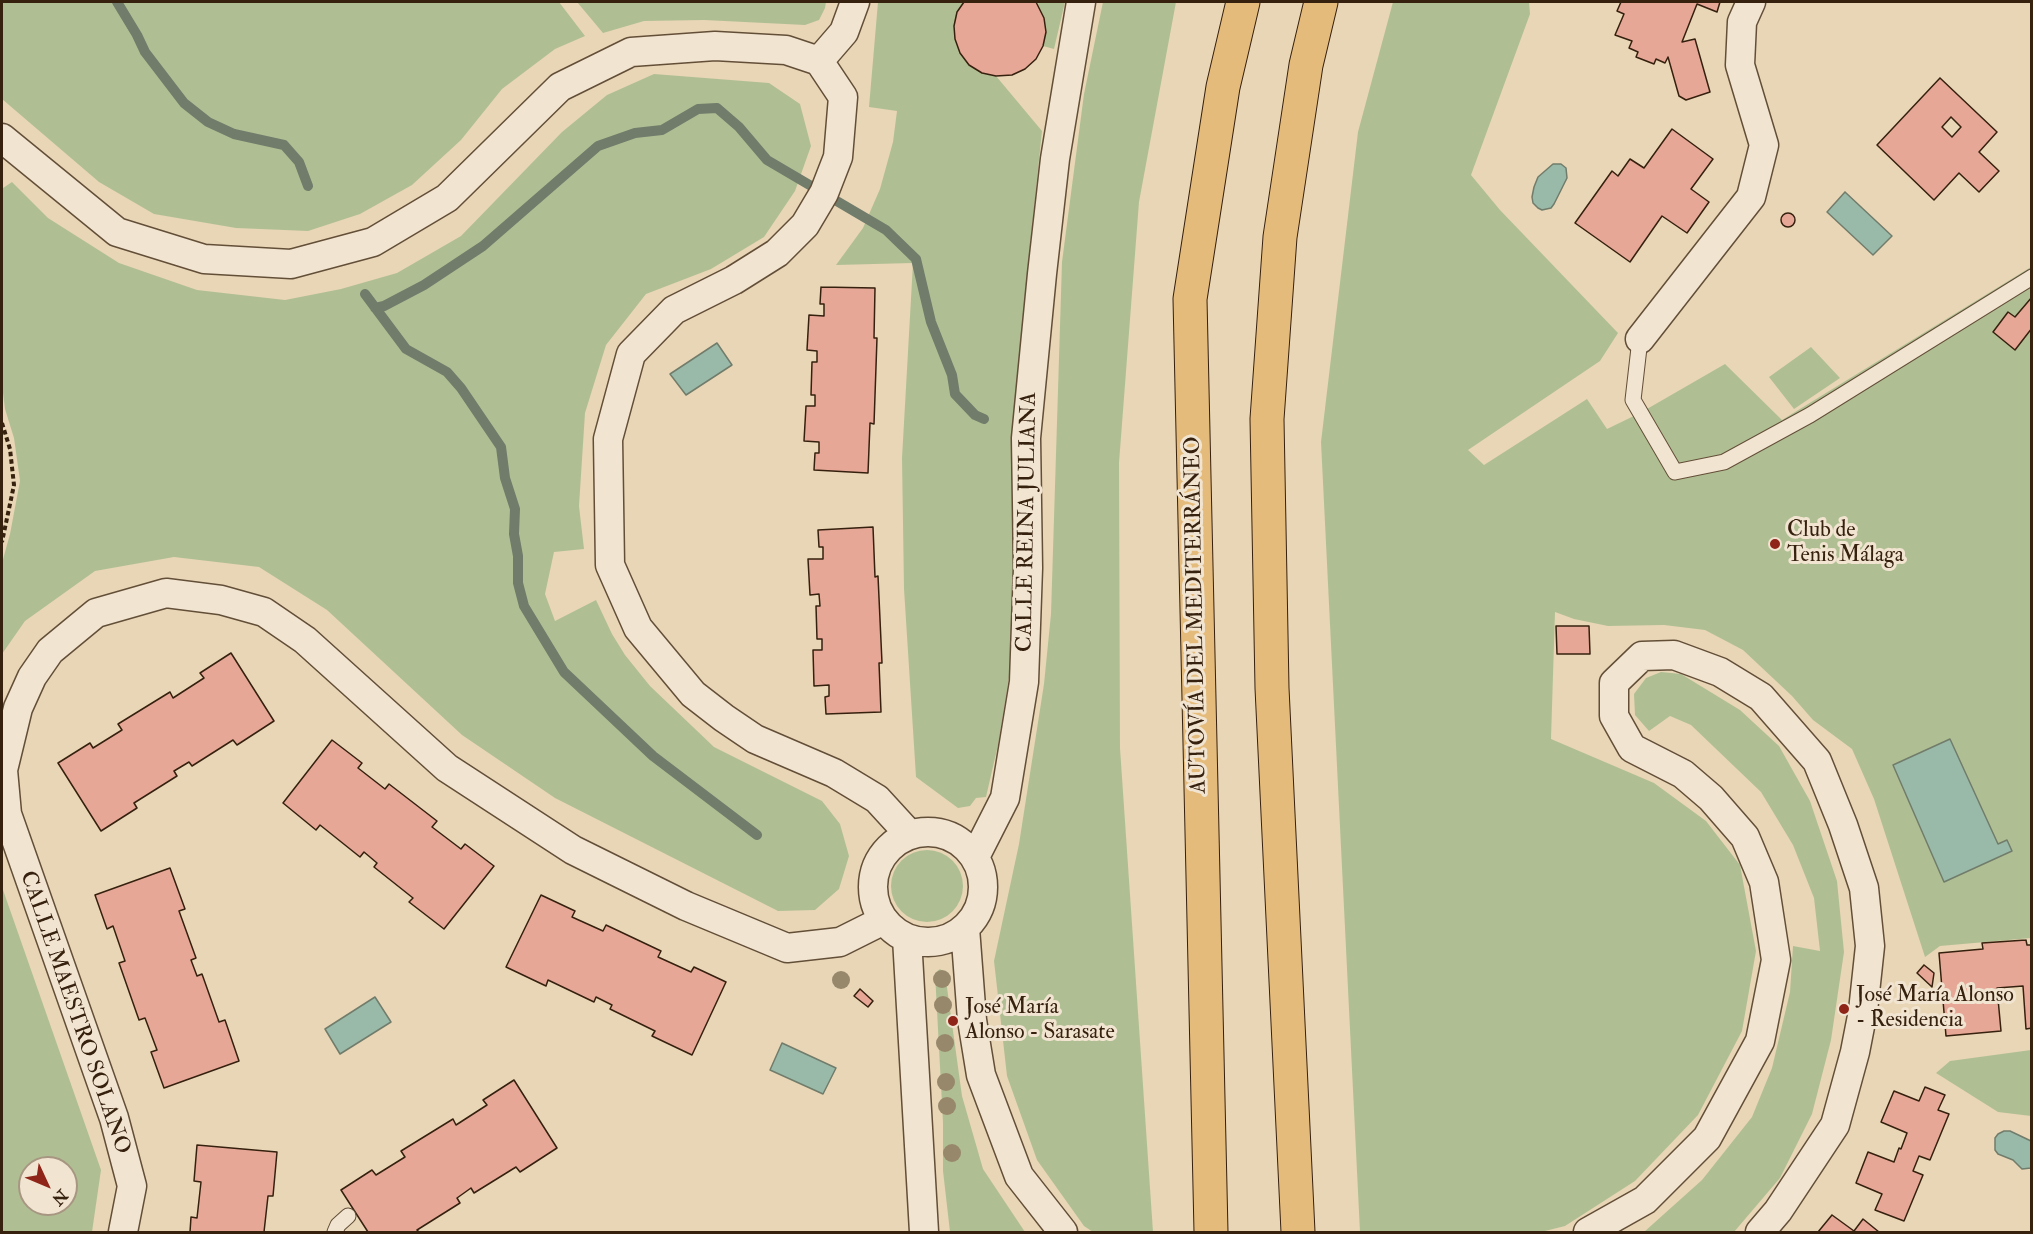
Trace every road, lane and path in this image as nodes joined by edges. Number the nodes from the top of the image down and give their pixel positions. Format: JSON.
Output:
{"nodes":[{"id":1,"x":855,"y":2,"type":"edge"},
{"id":2,"x":1081,"y":2,"type":"edge"},
{"id":3,"x":1243,"y":2,"type":"edge"},
{"id":4,"x":1321,"y":2,"type":"edge"},
{"id":5,"x":1751,"y":2,"type":"edge"},
{"id":6,"x":819,"y":61,"type":"junction"},
{"id":7,"x":2,"y":138,"type":"edge"},
{"id":8,"x":2031,"y":277,"type":"edge"},
{"id":9,"x":1640,"y":339,"type":"joint"},
{"id":10,"x":2,"y":423,"type":"edge"},
{"id":11,"x":2,"y":542,"type":"edge"},
{"id":12,"x":910,"y":834,"type":"junction"},
{"id":13,"x":975,"y":856,"type":"junction"},
{"id":14,"x":884,"y":920,"type":"junction"},
{"id":15,"x":965,"y":928,"type":"junction"},
{"id":16,"x":907,"y":938,"type":"junction"},
{"id":17,"x":348,"y":1216,"type":"dead end"},
{"id":18,"x":123,"y":1233,"type":"edge"},
{"id":19,"x":335,"y":1233,"type":"edge"},
{"id":20,"x":924,"y":1233,"type":"edge"},
{"id":21,"x":1063,"y":1233,"type":"edge"},
{"id":22,"x":1211,"y":1233,"type":"edge"},
{"id":23,"x":1298,"y":1233,"type":"edge"},
{"id":24,"x":1588,"y":1233,"type":"edge"},
{"id":25,"x":1760,"y":1233,"type":"edge"}],
"edges":[{"from":1,"to":6,"type":"street"},
{"from":2,"to":13,"type":"street","name":"CALLE REINA JULIANA"},
{"from":3,"to":22,"type":"highway","name":"AUTOVÍA DEL MEDITERRÁNEO"},
{"from":4,"to":23,"type":"highway"},
{"from":5,"to":9,"type":"street"},
{"from":6,"to":7,"type":"street"},
{"from":6,"to":12,"type":"street"},
{"from":8,"to":9,"type":"lane"},
{"from":10,"to":11,"type":"path"},
{"from":12,"to":13,"type":"street"},
{"from":12,"to":14,"type":"street"},
{"from":13,"to":15,"type":"street"},
{"from":14,"to":16,"type":"street"},
{"from":14,"to":18,"type":"street","name":"CALLE MAESTRO SOLANO"},
{"from":15,"to":16,"type":"street"},
{"from":15,"to":21,"type":"street"},
{"from":16,"to":20,"type":"street"},
{"from":17,"to":19,"type":"lane"},
{"from":24,"to":25,"type":"street"}]}
